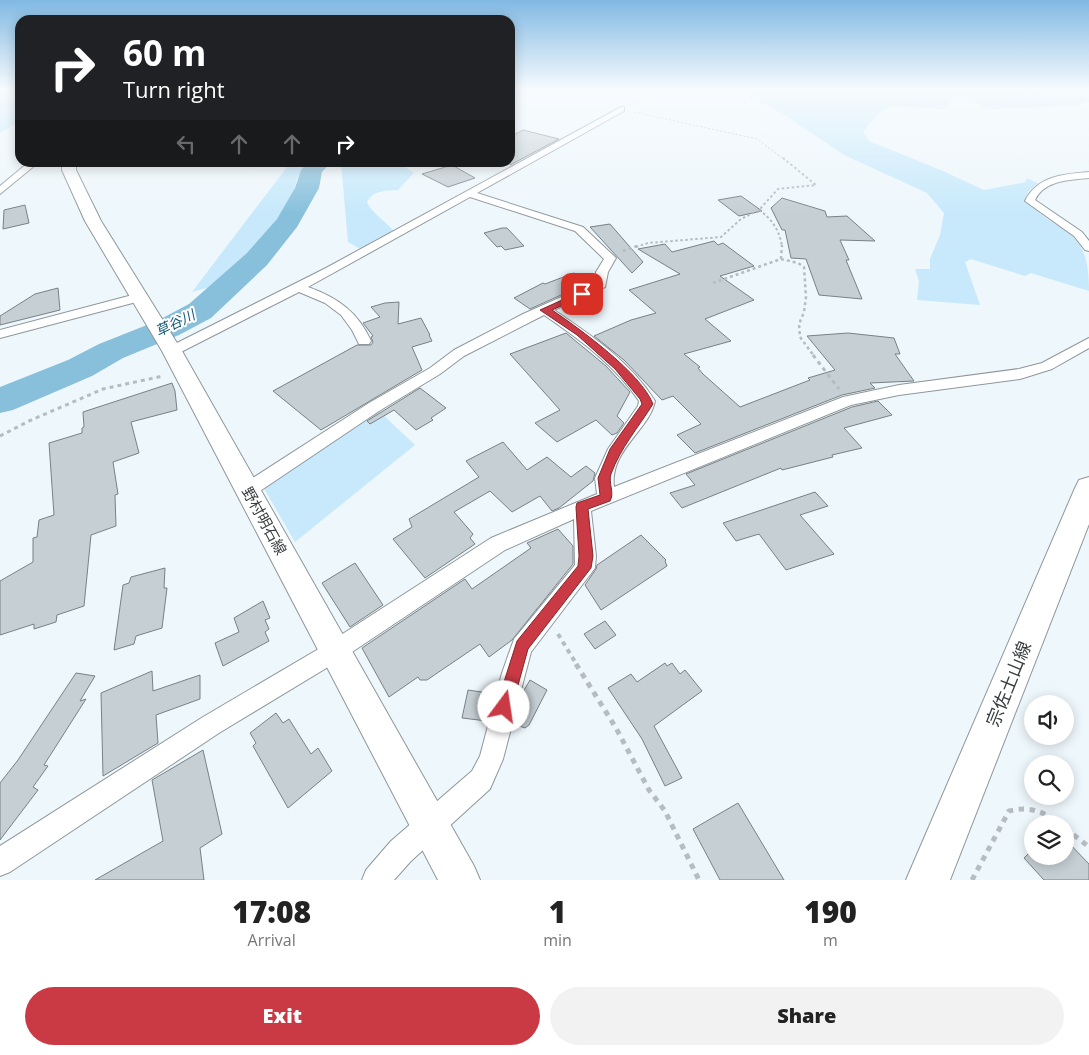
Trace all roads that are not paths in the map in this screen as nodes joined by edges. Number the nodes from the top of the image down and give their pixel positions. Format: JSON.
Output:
{"nodes":[{"id":1,"x":582,"y":131,"type":"edge"},
{"id":2,"x":29,"y":167,"type":"edge"},
{"id":3,"x":69,"y":167,"type":"edge"},
{"id":4,"x":1089,"y":175,"type":"edge"},
{"id":5,"x":0,"y":191,"type":"edge"},
{"id":6,"x":469,"y":194,"type":"junction"},
{"id":7,"x":1089,"y":248,"type":"edge"},
{"id":8,"x":298,"y":287,"type":"junction"},
{"id":9,"x":140,"y":297,"type":"junction"},
{"id":10,"x":545,"y":310,"type":"junction"},
{"id":11,"x":0,"y":334,"type":"edge"},
{"id":12,"x":364,"y":341,"type":"dead end"},
{"id":13,"x":1089,"y":342,"type":"edge"},
{"id":14,"x":174,"y":355,"type":"junction"},
{"id":15,"x":1089,"y":488,"type":"edge"},
{"id":16,"x":248,"y":490,"type":"junction"},
{"id":17,"x":606,"y":497,"type":"junction"},
{"id":18,"x":582,"y":507,"type":"junction"},
{"id":19,"x":335,"y":651,"type":"junction"},
{"id":20,"x":430,"y":825,"type":"junction"},
{"id":21,"x":0,"y":862,"type":"edge"},
{"id":22,"x":376,"y":880,"type":"edge"},
{"id":23,"x":460,"y":880,"type":"edge"},
{"id":24,"x":928,"y":880,"type":"edge"}],
"edges":[{"from":1,"to":6,"type":"street"},
{"from":2,"to":5,"type":"street"},
{"from":3,"to":9,"type":"main road","name":"野村明石線"},
{"from":4,"to":7,"type":"street"},
{"from":6,"to":8,"type":"street"},
{"from":6,"to":10,"type":"street"},
{"from":8,"to":12,"type":"street"},
{"from":8,"to":14,"type":"street"},
{"from":9,"to":11,"type":"street"},
{"from":9,"to":14,"type":"main road","name":"野村明石線"},
{"from":10,"to":16,"type":"street"},
{"from":10,"to":17,"type":"street"},
{"from":13,"to":17,"type":"street"},
{"from":14,"to":16,"type":"main road","name":"野村明石線"},
{"from":15,"to":24,"type":"main road","name":"宗佐土山線"},
{"from":16,"to":19,"type":"main road","name":"野村明石線"},
{"from":17,"to":18,"type":"street"},
{"from":18,"to":19,"type":"street"},
{"from":18,"to":20,"type":"street"},
{"from":19,"to":20,"type":"main road","name":"野村明石線"},
{"from":19,"to":21,"type":"street"},
{"from":20,"to":22,"type":"street"},
{"from":20,"to":23,"type":"main road","name":"野村明石線"}]}
